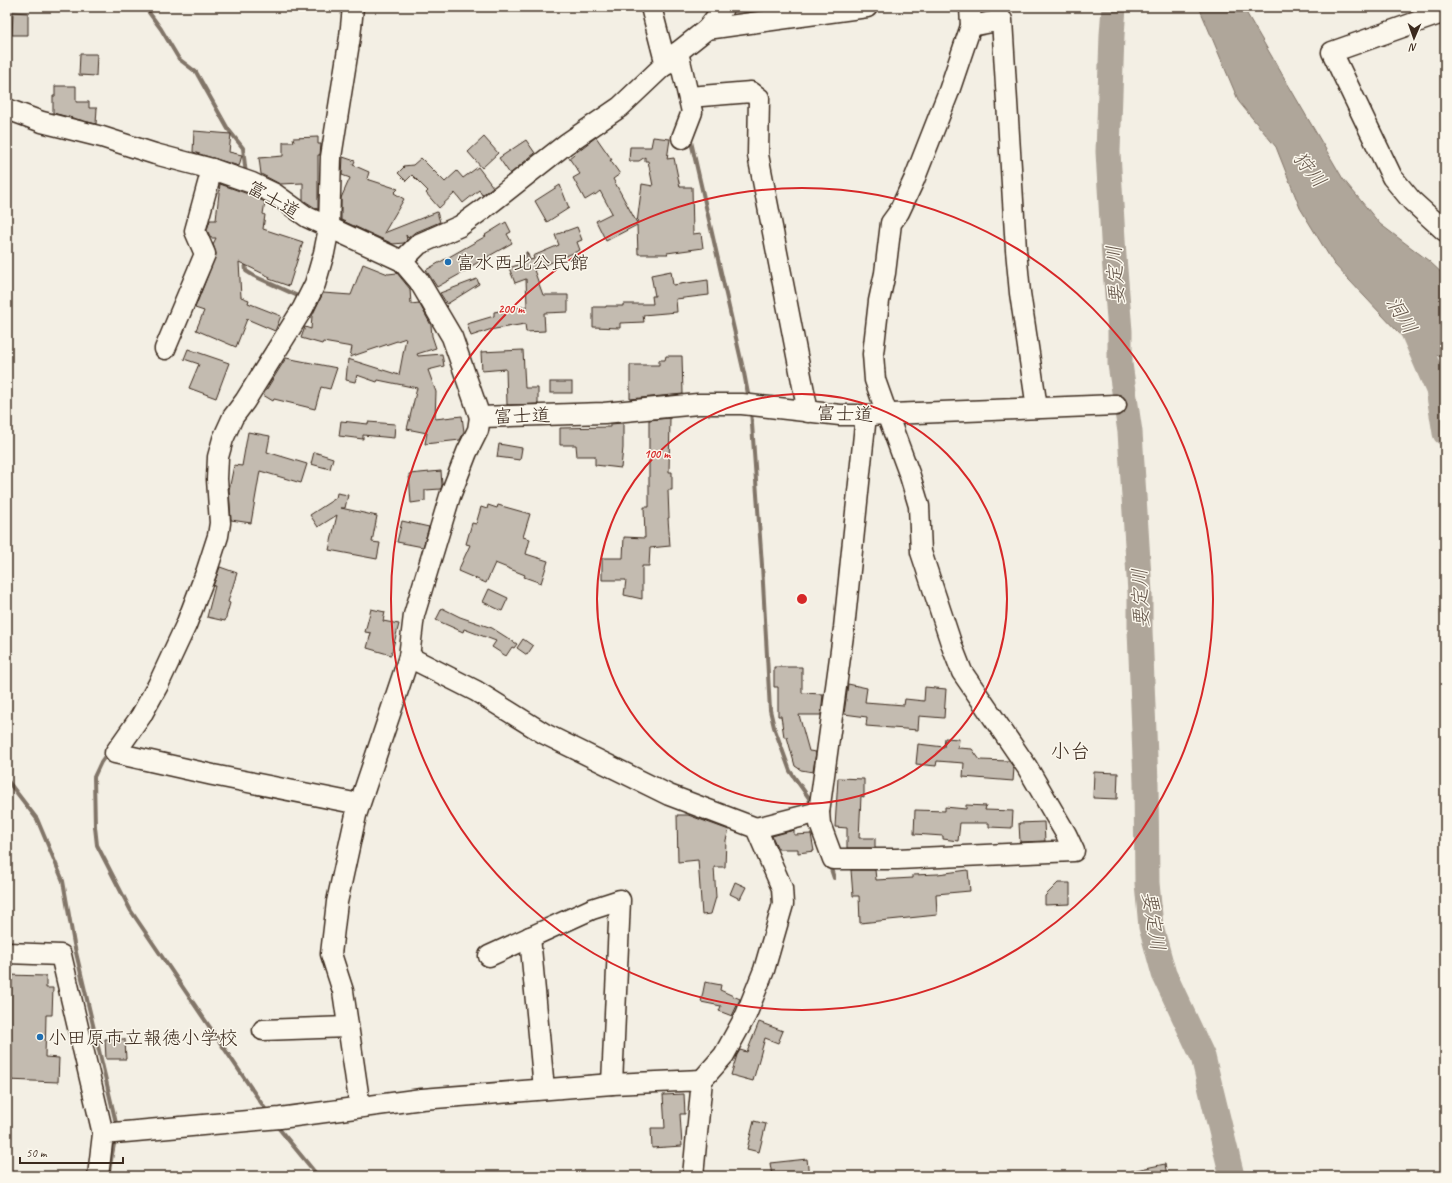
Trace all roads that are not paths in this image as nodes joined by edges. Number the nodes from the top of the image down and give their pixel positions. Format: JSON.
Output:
{"nodes":[{"id":1,"x":353,"y":7,"type":"edge"},
{"id":2,"x":651,"y":7,"type":"edge"},
{"id":3,"x":724,"y":7,"type":"edge"},
{"id":4,"x":866,"y":7,"type":"edge"},
{"id":5,"x":1445,"y":12,"type":"edge"},
{"id":6,"x":970,"y":17,"type":"edge"},
{"id":7,"x":707,"y":29,"type":"junction"},
{"id":8,"x":672,"y":58,"type":"junction"},
{"id":9,"x":689,"y":97,"type":"junction"},
{"id":10,"x":7,"y":109,"type":"edge"},
{"id":11,"x":682,"y":138,"type":"dead end"},
{"id":12,"x":212,"y":169,"type":"junction"},
{"id":13,"x":329,"y":228,"type":"junction"},
{"id":14,"x":1445,"y":231,"type":"edge"},
{"id":15,"x":402,"y":261,"type":"junction"},
{"id":16,"x":164,"y":349,"type":"dead end"},
{"id":17,"x":1116,"y":405,"type":"dead end"},
{"id":18,"x":1037,"y":408,"type":"junction"},
{"id":19,"x":808,"y":412,"type":"junction"},
{"id":20,"x":887,"y":414,"type":"junction"},
{"id":21,"x":866,"y":415,"type":"junction"},
{"id":22,"x":480,"y":417,"type":"junction"},
{"id":23,"x":409,"y":657,"type":"junction"},
{"id":24,"x":359,"y":804,"type":"junction"},
{"id":25,"x":819,"y":812,"type":"junction"},
{"id":26,"x":756,"y":828,"type":"junction"},
{"id":27,"x":530,"y":937,"type":"junction"},
{"id":28,"x":7,"y":954,"type":"edge"},
{"id":29,"x":489,"y":956,"type":"dead end"},
{"id":30,"x":348,"y":1027,"type":"junction"},
{"id":31,"x":263,"y":1030,"type":"dead end"},
{"id":32,"x":702,"y":1080,"type":"junction"},
{"id":33,"x":612,"y":1084,"type":"junction"},
{"id":34,"x":544,"y":1089,"type":"junction"},
{"id":35,"x":360,"y":1107,"type":"junction"},
{"id":36,"x":102,"y":1134,"type":"junction"},
{"id":37,"x":98,"y":1176,"type":"edge"},
{"id":38,"x":693,"y":1176,"type":"edge"}],
"edges":[{"from":1,"to":13,"type":"street"},
{"from":2,"to":8,"type":"street"},
{"from":3,"to":7,"type":"street"},
{"from":4,"to":7,"type":"street"},
{"from":5,"to":14,"type":"street"},
{"from":6,"to":18,"type":"street"},
{"from":6,"to":20,"type":"street"},
{"from":7,"to":8,"type":"street"},
{"from":8,"to":9,"type":"street"},
{"from":8,"to":15,"type":"street"},
{"from":9,"to":11,"type":"street"},
{"from":9,"to":19,"type":"street"},
{"from":10,"to":12,"type":"street","name":"富士道"},
{"from":12,"to":13,"type":"street","name":"富士道"},
{"from":12,"to":16,"type":"street"},
{"from":13,"to":15,"type":"street","name":"富士道"},
{"from":13,"to":24,"type":"street"},
{"from":15,"to":22,"type":"street","name":"富士道"},
{"from":17,"to":18,"type":"street","name":"富士道"},
{"from":18,"to":20,"type":"street","name":"富士道"},
{"from":19,"to":21,"type":"street","name":"富士道"},
{"from":19,"to":22,"type":"street","name":"富士道"},
{"from":20,"to":21,"type":"street","name":"富士道"},
{"from":20,"to":25,"type":"street"},
{"from":21,"to":25,"type":"street"},
{"from":22,"to":23,"type":"street"},
{"from":23,"to":24,"type":"street"},
{"from":23,"to":26,"type":"street"},
{"from":24,"to":30,"type":"street"},
{"from":25,"to":26,"type":"street"},
{"from":26,"to":32,"type":"street"},
{"from":27,"to":29,"type":"street"},
{"from":27,"to":33,"type":"street"},
{"from":27,"to":34,"type":"street"},
{"from":28,"to":36,"type":"street"},
{"from":30,"to":31,"type":"street"},
{"from":30,"to":35,"type":"street"},
{"from":32,"to":33,"type":"street"},
{"from":32,"to":38,"type":"street"},
{"from":33,"to":34,"type":"street"},
{"from":34,"to":35,"type":"street"},
{"from":35,"to":36,"type":"street"},
{"from":36,"to":37,"type":"street"}]}
